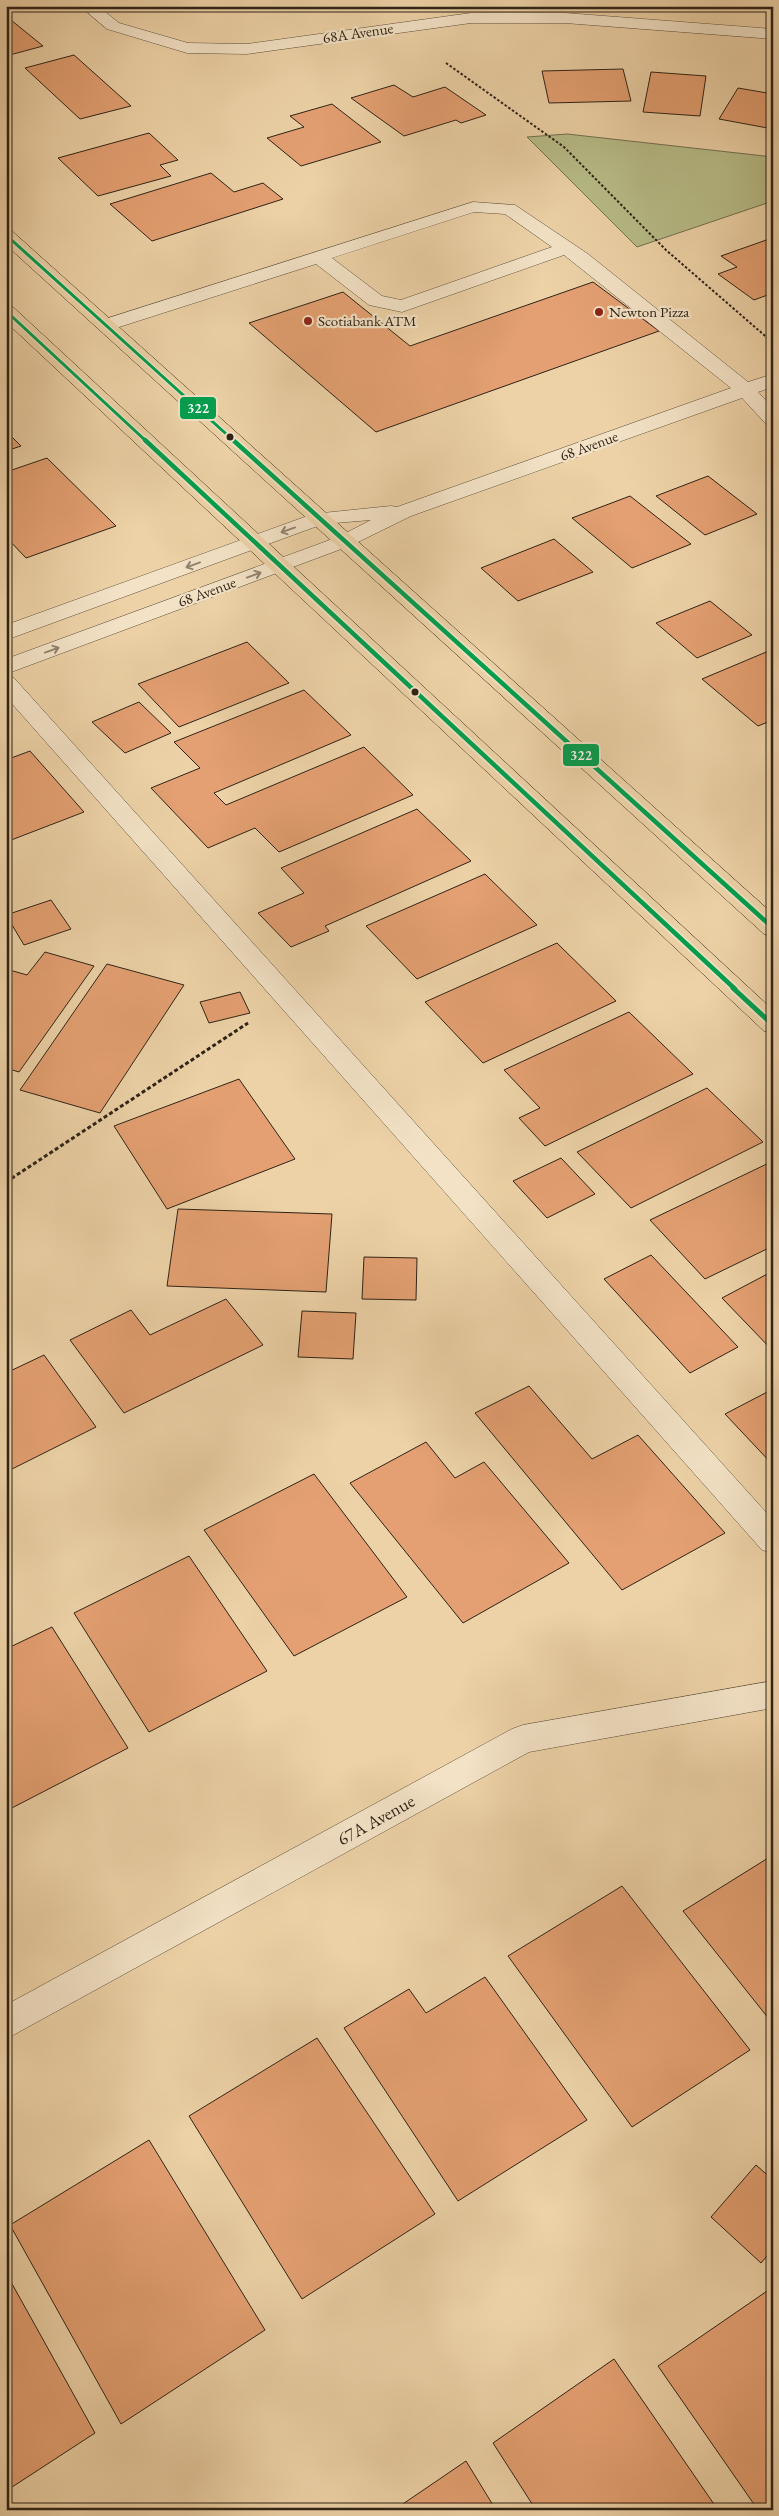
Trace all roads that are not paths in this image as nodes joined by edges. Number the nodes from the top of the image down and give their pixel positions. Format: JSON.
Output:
{"nodes":[{"id":1,"x":88,"y":6,"type":"edge"},
{"id":2,"x":530,"y":12,"type":"edge"},
{"id":3,"x":773,"y":34,"type":"edge"},
{"id":4,"x":6,"y":235,"type":"edge"},
{"id":5,"x":566,"y":248,"type":"junction"},
{"id":6,"x":318,"y":256,"type":"junction"},
{"id":7,"x":6,"y":311,"type":"edge"},
{"id":8,"x":106,"y":325,"type":"junction"},
{"id":9,"x":773,"y":380,"type":"edge"},
{"id":10,"x":745,"y":390,"type":"junction"},
{"id":11,"x":773,"y":420,"type":"edge"},
{"id":12,"x":404,"y":512,"type":"junction"},
{"id":13,"x":320,"y":518,"type":"junction"},
{"id":14,"x":345,"y":541,"type":"junction"},
{"id":15,"x":255,"y":542,"type":"junction"},
{"id":16,"x":280,"y":565,"type":"junction"},
{"id":17,"x":6,"y":633,"type":"edge"},
{"id":18,"x":6,"y":667,"type":"edge"},
{"id":19,"x":6,"y":683,"type":"edge"},
{"id":20,"x":773,"y":928,"type":"edge"},
{"id":21,"x":773,"y":1025,"type":"edge"},
{"id":22,"x":773,"y":1541,"type":"edge"},
{"id":23,"x":773,"y":1694,"type":"edge"},
{"id":24,"x":6,"y":2023,"type":"edge"}],
"edges":[{"from":1,"to":2,"type":"street","name":"68A Avenue"},
{"from":2,"to":3,"type":"street","name":"68A Avenue"},
{"from":4,"to":8,"type":"main road"},
{"from":5,"to":6,"type":"street"},
{"from":5,"to":6,"type":"street"},
{"from":5,"to":10,"type":"street"},
{"from":6,"to":8,"type":"street"},
{"from":7,"to":15,"type":"main road"},
{"from":8,"to":13,"type":"main road"},
{"from":9,"to":10,"type":"street","name":"68 Avenue"},
{"from":10,"to":11,"type":"street"},
{"from":10,"to":12,"type":"street","name":"68 Avenue"},
{"from":12,"to":13,"type":"street","name":"68 Avenue"},
{"from":12,"to":14,"type":"street","name":"68 Avenue"},
{"from":13,"to":14,"type":"main road"},
{"from":13,"to":15,"type":"street","name":"68 Avenue","one_way":true},
{"from":14,"to":16,"type":"street","name":"68 Avenue"},
{"from":14,"to":20,"type":"main road"},
{"from":15,"to":16,"type":"main road"},
{"from":15,"to":17,"type":"street","name":"68 Avenue","one_way":true},
{"from":18,"to":16,"type":"street","name":"68 Avenue","one_way":true},
{"from":16,"to":21,"type":"main road"},
{"from":19,"to":22,"type":"street"},
{"from":23,"to":24,"type":"street","name":"67A Avenue"}]}
